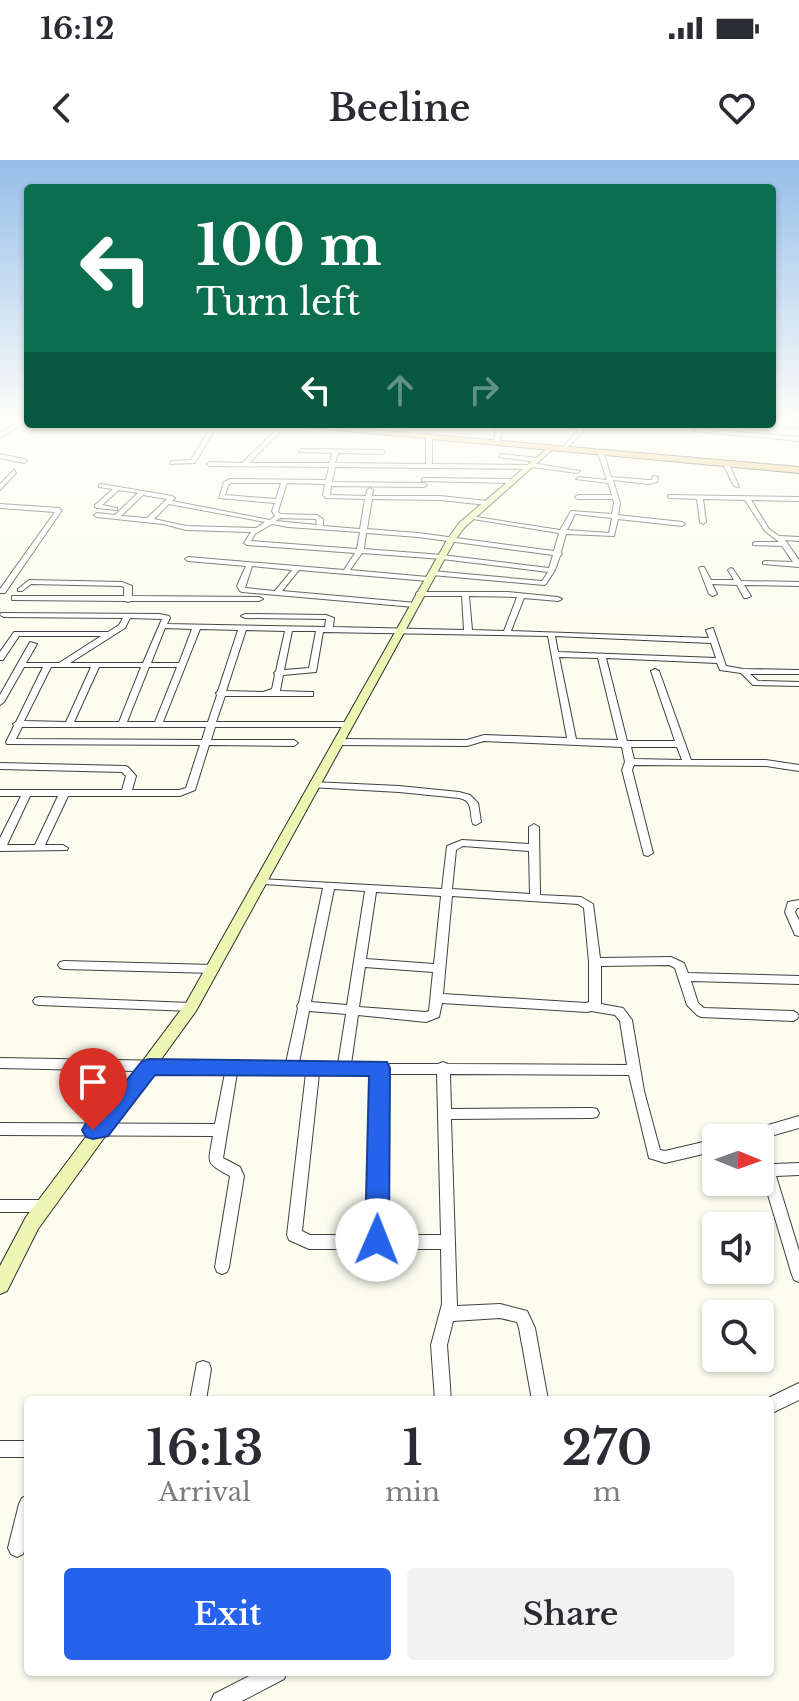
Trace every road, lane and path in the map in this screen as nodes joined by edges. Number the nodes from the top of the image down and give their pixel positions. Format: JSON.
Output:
{"nodes":[{"id":1,"x":115,"y":491,"type":"edge"},
{"id":2,"x":133,"y":491,"type":"edge"},
{"id":3,"x":224,"y":491,"type":"edge"},
{"id":4,"x":281,"y":491,"type":"edge"},
{"id":5,"x":328,"y":491,"type":"edge"},
{"id":6,"x":370,"y":491,"type":"edge"},
{"id":7,"x":424,"y":491,"type":"edge"},
{"id":8,"x":501,"y":491,"type":"edge"},
{"id":9,"x":614,"y":491,"type":"edge"},
{"id":10,"x":143,"y":493,"type":"junction"},
{"id":11,"x":670,"y":496,"type":"dead end"},
{"id":12,"x":578,"y":497,"type":"dead end"},
{"id":13,"x":616,"y":497,"type":"junction"},
{"id":14,"x":700,"y":497,"type":"junction"},
{"id":15,"x":746,"y":497,"type":"junction"},
{"id":16,"x":369,"y":498,"type":"junction"},
{"id":17,"x":424,"y":498,"type":"junction"},
{"id":18,"x":796,"y":499,"type":"edge"},
{"id":19,"x":277,"y":501,"type":"junction"},
{"id":20,"x":169,"y":502,"type":"junction"},
{"id":21,"x":487,"y":503,"type":"junction"},
{"id":22,"x":0,"y":506,"type":"edge"},
{"id":23,"x":799,"y":506,"type":"edge"},
{"id":24,"x":123,"y":510,"type":"junction"},
{"id":25,"x":97,"y":515,"type":"dead end"},
{"id":26,"x":617,"y":515,"type":"junction"},
{"id":27,"x":278,"y":516,"type":"junction"},
{"id":28,"x":116,"y":517,"type":"junction"},
{"id":29,"x":470,"y":518,"type":"junction"},
{"id":30,"x":149,"y":520,"type":"junction"},
{"id":31,"x":271,"y":522,"type":"junction"},
{"id":32,"x":703,"y":522,"type":"dead end"},
{"id":33,"x":682,"y":524,"type":"dead end"},
{"id":34,"x":320,"y":527,"type":"junction"},
{"id":35,"x":257,"y":530,"type":"junction"},
{"id":36,"x":364,"y":530,"type":"junction"},
{"id":37,"x":563,"y":532,"type":"junction"},
{"id":38,"x":778,"y":538,"type":"junction"},
{"id":39,"x":799,"y":539,"type":"edge"},
{"id":40,"x":451,"y":540,"type":"junction"},
{"id":41,"x":755,"y":544,"type":"dead end"},
{"id":42,"x":785,"y":544,"type":"junction"},
{"id":43,"x":360,"y":551,"type":"junction"},
{"id":44,"x":559,"y":554,"type":"junction"},
{"id":45,"x":442,"y":557,"type":"junction"},
{"id":46,"x":188,"y":559,"type":"dead end"},
{"id":47,"x":765,"y":563,"type":"dead end"},
{"id":48,"x":250,"y":564,"type":"junction"},
{"id":49,"x":799,"y":565,"type":"edge"},
{"id":50,"x":297,"y":568,"type":"junction"},
{"id":51,"x":702,"y":568,"type":"dead end"},
{"id":52,"x":552,"y":570,"type":"junction"},
{"id":53,"x":731,"y":570,"type":"dead end"},
{"id":54,"x":346,"y":572,"type":"junction"},
{"id":55,"x":430,"y":576,"type":"junction"},
{"id":56,"x":708,"y":582,"type":"junction"},
{"id":57,"x":739,"y":582,"type":"junction"},
{"id":58,"x":799,"y":584,"type":"edge"},
{"id":59,"x":20,"y":590,"type":"junction"},
{"id":60,"x":1,"y":591,"type":"edge"},
{"id":61,"x":277,"y":593,"type":"junction"},
{"id":62,"x":465,"y":594,"type":"junction"},
{"id":63,"x":713,"y":594,"type":"dead end"},
{"id":64,"x":521,"y":595,"type":"junction"},
{"id":65,"x":262,"y":596,"type":"junction"},
{"id":66,"x":747,"y":596,"type":"dead end"},
{"id":67,"x":15,"y":598,"type":"junction"},
{"id":68,"x":558,"y":599,"type":"dead end"},
{"id":69,"x":128,"y":600,"type":"junction"},
{"id":70,"x":150,"y":600,"type":"junction"},
{"id":71,"x":417,"y":600,"type":"junction"},
{"id":72,"x":2,"y":615,"type":"edge"},
{"id":73,"x":128,"y":616,"type":"junction"},
{"id":74,"x":142,"y":616,"type":"junction"},
{"id":75,"x":245,"y":616,"type":"junction"},
{"id":76,"x":162,"y":626,"type":"junction"},
{"id":77,"x":197,"y":627,"type":"junction"},
{"id":78,"x":240,"y":627,"type":"junction"},
{"id":79,"x":289,"y":628,"type":"junction"},
{"id":80,"x":324,"y":628,"type":"junction"},
{"id":81,"x":401,"y":629,"type":"junction"},
{"id":82,"x":710,"y":630,"type":"dead end"},
{"id":83,"x":468,"y":631,"type":"junction"},
{"id":84,"x":507,"y":632,"type":"junction"},
{"id":85,"x":108,"y":634,"type":"junction"},
{"id":86,"x":551,"y":634,"type":"junction"},
{"id":87,"x":714,"y":641,"type":"junction"},
{"id":88,"x":33,"y":644,"type":"dead end"},
{"id":89,"x":555,"y":654,"type":"junction"},
{"id":90,"x":601,"y":656,"type":"junction"},
{"id":91,"x":0,"y":658,"type":"edge"},
{"id":92,"x":720,"y":661,"type":"junction"},
{"id":93,"x":21,"y":665,"type":"junction"},
{"id":94,"x":48,"y":665,"type":"junction"},
{"id":95,"x":61,"y":665,"type":"junction"},
{"id":96,"x":96,"y":665,"type":"junction"},
{"id":97,"x":144,"y":665,"type":"junction"},
{"id":98,"x":181,"y":665,"type":"junction"},
{"id":99,"x":655,"y":671,"type":"dead end"},
{"id":100,"x":743,"y":671,"type":"junction"},
{"id":101,"x":799,"y":672,"type":"edge"},
{"id":102,"x":278,"y":673,"type":"junction"},
{"id":103,"x":799,"y":684,"type":"edge"},
{"id":104,"x":3,"y":691,"type":"edge"},
{"id":105,"x":35,"y":691,"type":"junction"},
{"id":106,"x":220,"y":693,"type":"junction"},
{"id":107,"x":271,"y":693,"type":"junction"},
{"id":108,"x":310,"y":694,"type":"dead end"},
{"id":109,"x":0,"y":702,"type":"edge"},
{"id":110,"x":17,"y":724,"type":"junction"},
{"id":111,"x":69,"y":724,"type":"junction"},
{"id":112,"x":118,"y":724,"type":"junction"},
{"id":113,"x":158,"y":724,"type":"junction"},
{"id":114,"x":211,"y":724,"type":"junction"},
{"id":115,"x":347,"y":725,"type":"junction"},
{"id":116,"x":572,"y":741,"type":"junction"},
{"id":117,"x":338,"y":742,"type":"junction"},
{"id":118,"x":106,"y":743,"type":"junction"},
{"id":119,"x":205,"y":743,"type":"junction"},
{"id":120,"x":294,"y":743,"type":"dead end"},
{"id":121,"x":624,"y":744,"type":"junction"},
{"id":122,"x":680,"y":744,"type":"junction"},
{"id":123,"x":630,"y":762,"type":"junction"},
{"id":124,"x":687,"y":762,"type":"junction"},
{"id":125,"x":0,"y":766,"type":"edge"},
{"id":126,"x":799,"y":768,"type":"edge"},
{"id":127,"x":313,"y":785,"type":"junction"},
{"id":128,"x":0,"y":793,"type":"edge"},
{"id":129,"x":27,"y":793,"type":"junction"},
{"id":130,"x":126,"y":793,"type":"junction"},
{"id":131,"x":64,"y":794,"type":"junction"},
{"id":132,"x":476,"y":822,"type":"dead end"},
{"id":133,"x":534,"y":827,"type":"dead end"},
{"id":134,"x":0,"y":848,"type":"edge"},
{"id":135,"x":39,"y":848,"type":"junction"},
{"id":136,"x":63,"y":848,"type":"dead end"},
{"id":137,"x":535,"y":848,"type":"junction"},
{"id":138,"x":648,"y":853,"type":"dead end"},
{"id":139,"x":264,"y":881,"type":"junction"},
{"id":140,"x":329,"y":886,"type":"junction"},
{"id":141,"x":371,"y":889,"type":"junction"},
{"id":142,"x":445,"y":892,"type":"junction"},
{"id":143,"x":535,"y":898,"type":"junction"},
{"id":144,"x":799,"y":904,"type":"edge"},
{"id":145,"x":799,"y":932,"type":"edge"},
{"id":146,"x":595,"y":962,"type":"junction"},
{"id":147,"x":360,"y":963,"type":"junction"},
{"id":148,"x":64,"y":965,"type":"dead end"},
{"id":149,"x":439,"y":968,"type":"junction"},
{"id":150,"x":213,"y":969,"type":"junction"},
{"id":151,"x":685,"y":977,"type":"junction"},
{"id":152,"x":799,"y":980,"type":"edge"},
{"id":153,"x":437,"y":998,"type":"junction"},
{"id":154,"x":39,"y":1001,"type":"dead end"},
{"id":155,"x":303,"y":1006,"type":"junction"},
{"id":156,"x":191,"y":1007,"type":"junction"},
{"id":157,"x":592,"y":1007,"type":"junction"},
{"id":158,"x":351,"y":1011,"type":"junction"},
{"id":159,"x":793,"y":1016,"type":"dead end"},
{"id":160,"x":0,"y":1063,"type":"edge"},
{"id":161,"x":149,"y":1067,"type":"junction"},
{"id":162,"x":292,"y":1067,"type":"junction"},
{"id":163,"x":313,"y":1067,"type":"junction"},
{"id":164,"x":344,"y":1067,"type":"junction"},
{"id":165,"x":443,"y":1067,"type":"junction"},
{"id":166,"x":232,"y":1068,"type":"junction"},
{"id":167,"x":379,"y":1068,"type":"junction"},
{"id":168,"x":635,"y":1070,"type":"junction"},
{"id":169,"x":592,"y":1113,"type":"dead end"},
{"id":170,"x":445,"y":1114,"type":"junction"},
{"id":171,"x":799,"y":1122,"type":"edge"},
{"id":172,"x":0,"y":1129,"type":"edge"},
{"id":173,"x":100,"y":1130,"type":"junction"},
{"id":174,"x":220,"y":1130,"type":"junction"},
{"id":175,"x":774,"y":1132,"type":"edge"},
{"id":176,"x":702,"y":1148,"type":"edge"},
{"id":177,"x":799,"y":1169,"type":"edge"},
{"id":178,"x":774,"y":1170,"type":"edge"},
{"id":179,"x":774,"y":1186,"type":"edge"},
{"id":180,"x":0,"y":1206,"type":"edge"},
{"id":181,"x":44,"y":1206,"type":"junction"},
{"id":182,"x":794,"y":1238,"type":"edge"},
{"id":183,"x":377,"y":1240,"type":"junction"},
{"id":184,"x":449,"y":1242,"type":"junction"},
{"id":185,"x":3,"y":1267,"type":"edge"},
{"id":186,"x":222,"y":1267,"type":"dead end"},
{"id":187,"x":799,"y":1275,"type":"edge"},
{"id":188,"x":0,"y":1285,"type":"edge"},
{"id":189,"x":448,"y":1314,"type":"junction"},
{"id":190,"x":203,"y":1369,"type":"dead end"},
{"id":191,"x":799,"y":1391,"type":"edge"},
{"id":192,"x":199,"y":1396,"type":"edge"},
{"id":193,"x":443,"y":1396,"type":"edge"},
{"id":194,"x":539,"y":1396,"type":"edge"},
{"id":195,"x":774,"y":1404,"type":"edge"},
{"id":196,"x":0,"y":1449,"type":"edge"},
{"id":197,"x":24,"y":1449,"type":"edge"},
{"id":198,"x":24,"y":1520,"type":"edge"},
{"id":199,"x":17,"y":1548,"type":"dead end"},
{"id":200,"x":269,"y":1676,"type":"edge"},
{"id":201,"x":221,"y":1701,"type":"edge"}],
"edges":[{"from":1,"to":24,"type":"street"},
{"from":2,"to":10,"type":"street"},
{"from":3,"to":19,"type":"street"},
{"from":4,"to":19,"type":"street"},
{"from":5,"to":16,"type":"street"},
{"from":6,"to":16,"type":"street"},
{"from":7,"to":17,"type":"street"},
{"from":8,"to":21,"type":"street"},
{"from":9,"to":13,"type":"street"},
{"from":10,"to":20,"type":"street"},
{"from":10,"to":24,"type":"street"},
{"from":11,"to":14,"type":"street"},
{"from":12,"to":13,"type":"street"},
{"from":13,"to":26,"type":"street"},
{"from":14,"to":15,"type":"street"},
{"from":14,"to":32,"type":"street"},
{"from":15,"to":18,"type":"street"},
{"from":15,"to":38,"type":"street"},
{"from":16,"to":17,"type":"street"},
{"from":16,"to":36,"type":"street"},
{"from":17,"to":21,"type":"street"},
{"from":18,"to":23,"type":"street"},
{"from":19,"to":27,"type":"street"},
{"from":20,"to":30,"type":"street"},
{"from":20,"to":31,"type":"street"},
{"from":21,"to":29,"type":"street"},
{"from":22,"to":60,"type":"street"},
{"from":24,"to":28,"type":"street"},
{"from":25,"to":28,"type":"street"},
{"from":26,"to":33,"type":"street"},
{"from":26,"to":37,"type":"street"},
{"from":26,"to":37,"type":"street"},
{"from":27,"to":31,"type":"street"},
{"from":27,"to":34,"type":"street"},
{"from":28,"to":30,"type":"street"},
{"from":29,"to":37,"type":"street"},
{"from":29,"to":40,"type":"street"},
{"from":30,"to":35,"type":"street"},
{"from":31,"to":34,"type":"street"},
{"from":31,"to":35,"type":"street"},
{"from":34,"to":36,"type":"street"},
{"from":35,"to":43,"type":"street"},
{"from":36,"to":40,"type":"street"},
{"from":36,"to":43,"type":"street"},
{"from":37,"to":44,"type":"street"},
{"from":38,"to":39,"type":"street"},
{"from":38,"to":42,"type":"street"},
{"from":40,"to":44,"type":"street"},
{"from":40,"to":45,"type":"street"},
{"from":41,"to":42,"type":"street"},
{"from":42,"to":49,"type":"street"},
{"from":43,"to":45,"type":"street"},
{"from":43,"to":54,"type":"street"},
{"from":44,"to":52,"type":"street"},
{"from":45,"to":52,"type":"street"},
{"from":45,"to":55,"type":"street"},
{"from":46,"to":48,"type":"street"},
{"from":47,"to":49,"type":"street"},
{"from":48,"to":50,"type":"street"},
{"from":48,"to":65,"type":"street"},
{"from":50,"to":54,"type":"street"},
{"from":50,"to":61,"type":"street"},
{"from":51,"to":56,"type":"street"},
{"from":52,"to":55,"type":"street"},
{"from":53,"to":57,"type":"street"},
{"from":54,"to":55,"type":"street"},
{"from":55,"to":71,"type":"street"},
{"from":56,"to":57,"type":"street"},
{"from":56,"to":63,"type":"street"},
{"from":57,"to":58,"type":"street"},
{"from":57,"to":66,"type":"street"},
{"from":59,"to":60,"type":"street"},
{"from":59,"to":67,"type":"street"},
{"from":59,"to":69,"type":"street"},
{"from":61,"to":65,"type":"street"},
{"from":61,"to":71,"type":"street"},
{"from":62,"to":64,"type":"street"},
{"from":62,"to":71,"type":"street"},
{"from":62,"to":83,"type":"street"},
{"from":64,"to":68,"type":"street"},
{"from":64,"to":84,"type":"street"},
{"from":65,"to":70,"type":"street"},
{"from":65,"to":75,"type":"street"},
{"from":67,"to":69,"type":"street"},
{"from":67,"to":72,"type":"street"},
{"from":69,"to":70,"type":"street"},
{"from":70,"to":74,"type":"street"},
{"from":71,"to":81,"type":"street"},
{"from":72,"to":73,"type":"street"},
{"from":73,"to":74,"type":"street"},
{"from":73,"to":85,"type":"street"},
{"from":74,"to":76,"type":"street"},
{"from":75,"to":78,"type":"street"},
{"from":75,"to":80,"type":"street"},
{"from":76,"to":77,"type":"street"},
{"from":76,"to":97,"type":"street"},
{"from":77,"to":78,"type":"street"},
{"from":77,"to":98,"type":"street"},
{"from":78,"to":79,"type":"street"},
{"from":78,"to":106,"type":"street"},
{"from":79,"to":80,"type":"street"},
{"from":79,"to":102,"type":"street"},
{"from":80,"to":81,"type":"street"},
{"from":80,"to":102,"type":"street"},
{"from":81,"to":83,"type":"street"},
{"from":81,"to":115,"type":"street"},
{"from":82,"to":87,"type":"street"},
{"from":83,"to":84,"type":"street"},
{"from":84,"to":86,"type":"street"},
{"from":85,"to":91,"type":"street"},
{"from":85,"to":95,"type":"street"},
{"from":86,"to":87,"type":"street"},
{"from":86,"to":89,"type":"street"},
{"from":87,"to":92,"type":"street"},
{"from":88,"to":93,"type":"street"},
{"from":89,"to":90,"type":"street"},
{"from":89,"to":116,"type":"street"},
{"from":90,"to":92,"type":"street"},
{"from":90,"to":121,"type":"street"},
{"from":92,"to":100,"type":"street"},
{"from":93,"to":94,"type":"street"},
{"from":93,"to":104,"type":"street"},
{"from":94,"to":95,"type":"street"},
{"from":94,"to":105,"type":"street"},
{"from":95,"to":96,"type":"street"},
{"from":96,"to":97,"type":"street"},
{"from":96,"to":111,"type":"street"},
{"from":97,"to":98,"type":"street"},
{"from":97,"to":112,"type":"street"},
{"from":98,"to":113,"type":"street"},
{"from":99,"to":122,"type":"street"},
{"from":100,"to":101,"type":"street"},
{"from":100,"to":103,"type":"street"},
{"from":102,"to":107,"type":"street"},
{"from":104,"to":105,"type":"street"},
{"from":104,"to":109,"type":"street"},
{"from":105,"to":110,"type":"street"},
{"from":106,"to":107,"type":"street"},
{"from":106,"to":114,"type":"street"},
{"from":107,"to":108,"type":"street"},
{"from":110,"to":111,"type":"street"},
{"from":110,"to":118,"type":"street"},
{"from":111,"to":112,"type":"street"},
{"from":112,"to":113,"type":"street"},
{"from":112,"to":118,"type":"street"},
{"from":113,"to":114,"type":"street"},
{"from":114,"to":115,"type":"street"},
{"from":114,"to":119,"type":"street"},
{"from":115,"to":117,"type":"street"},
{"from":116,"to":117,"type":"street"},
{"from":116,"to":121,"type":"street"},
{"from":117,"to":127,"type":"street"},
{"from":118,"to":119,"type":"street"},
{"from":119,"to":120,"type":"street"},
{"from":119,"to":130,"type":"street"},
{"from":121,"to":122,"type":"street"},
{"from":121,"to":123,"type":"street"},
{"from":122,"to":124,"type":"street"},
{"from":123,"to":124,"type":"street"},
{"from":123,"to":138,"type":"street"},
{"from":124,"to":126,"type":"street"},
{"from":125,"to":130,"type":"street"},
{"from":127,"to":132,"type":"street"},
{"from":127,"to":139,"type":"street"},
{"from":128,"to":129,"type":"street"},
{"from":129,"to":131,"type":"street"},
{"from":129,"to":134,"type":"street"},
{"from":130,"to":131,"type":"street"},
{"from":131,"to":135,"type":"street"},
{"from":133,"to":137,"type":"street"},
{"from":134,"to":135,"type":"street"},
{"from":135,"to":136,"type":"street"},
{"from":137,"to":142,"type":"street"},
{"from":137,"to":143,"type":"street"},
{"from":139,"to":140,"type":"street"},
{"from":139,"to":150,"type":"street"},
{"from":140,"to":141,"type":"street"},
{"from":140,"to":155,"type":"street"},
{"from":141,"to":142,"type":"street"},
{"from":141,"to":147,"type":"street"},
{"from":142,"to":143,"type":"street"},
{"from":142,"to":149,"type":"street"},
{"from":143,"to":146,"type":"street"},
{"from":144,"to":145,"type":"street"},
{"from":146,"to":151,"type":"street"},
{"from":146,"to":157,"type":"street"},
{"from":147,"to":149,"type":"street"},
{"from":147,"to":158,"type":"street"},
{"from":148,"to":150,"type":"street"},
{"from":149,"to":153,"type":"street"},
{"from":150,"to":156,"type":"street"},
{"from":151,"to":152,"type":"street"},
{"from":151,"to":159,"type":"street"},
{"from":153,"to":157,"type":"street"},
{"from":153,"to":158,"type":"street"},
{"from":154,"to":156,"type":"street"},
{"from":155,"to":158,"type":"street"},
{"from":155,"to":162,"type":"street"},
{"from":156,"to":161,"type":"street"},
{"from":157,"to":168,"type":"street"},
{"from":158,"to":164,"type":"street"},
{"from":160,"to":161,"type":"street"},
{"from":161,"to":166,"type":"street"},
{"from":161,"to":173,"type":"street"},
{"from":162,"to":163,"type":"street"},
{"from":162,"to":166,"type":"street"},
{"from":163,"to":164,"type":"street"},
{"from":163,"to":183,"type":"street"},
{"from":164,"to":167,"type":"street"},
{"from":165,"to":167,"type":"street"},
{"from":165,"to":168,"type":"street"},
{"from":165,"to":170,"type":"street"},
{"from":166,"to":174,"type":"street"},
{"from":167,"to":183,"type":"street"},
{"from":168,"to":176,"type":"street"},
{"from":169,"to":170,"type":"street"},
{"from":170,"to":184,"type":"street"},
{"from":171,"to":175,"type":"street"},
{"from":172,"to":173,"type":"street"},
{"from":173,"to":174,"type":"street"},
{"from":173,"to":181,"type":"street"},
{"from":174,"to":186,"type":"street"},
{"from":177,"to":178,"type":"street"},
{"from":179,"to":182,"type":"street"},
{"from":180,"to":181,"type":"street"},
{"from":181,"to":185,"type":"street"},
{"from":182,"to":187,"type":"street"},
{"from":183,"to":184,"type":"street"},
{"from":184,"to":189,"type":"street"},
{"from":185,"to":188,"type":"street"},
{"from":189,"to":193,"type":"street"},
{"from":189,"to":194,"type":"street"},
{"from":190,"to":192,"type":"street"},
{"from":191,"to":195,"type":"street"},
{"from":196,"to":197,"type":"street"},
{"from":198,"to":199,"type":"street"},
{"from":200,"to":201,"type":"street"}]}
